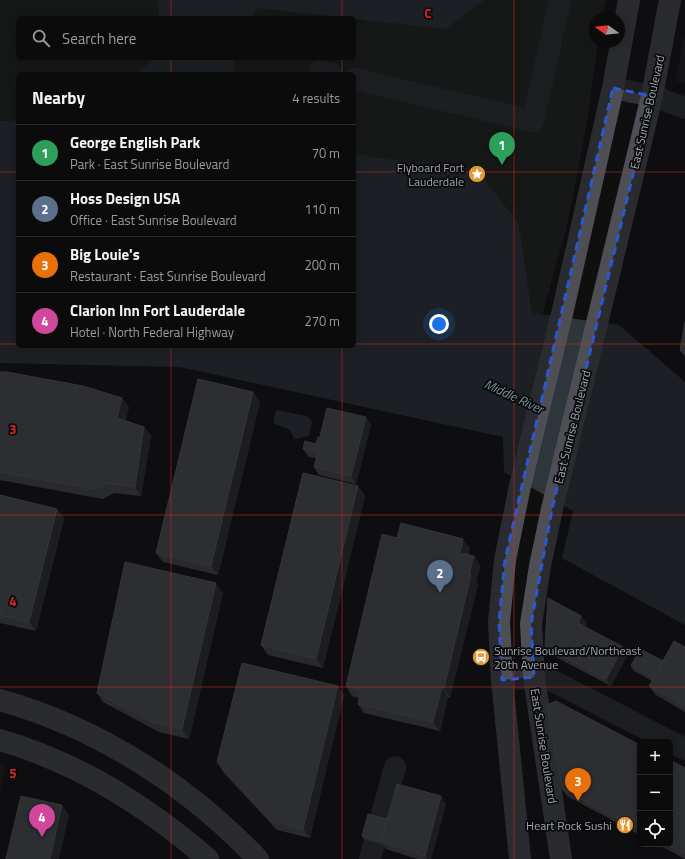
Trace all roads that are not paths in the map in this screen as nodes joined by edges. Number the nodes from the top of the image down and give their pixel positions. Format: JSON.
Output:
{"nodes":[{"id":1,"x":560,"y":0,"type":"edge"},
{"id":2,"x":629,"y":0,"type":"edge"},
{"id":3,"x":670,"y":0,"type":"edge"},
{"id":4,"x":356,"y":79,"type":"edge"},
{"id":5,"x":613,"y":88,"type":"junction"},
{"id":6,"x":685,"y":92,"type":"edge"},
{"id":7,"x":652,"y":96,"type":"junction"},
{"id":8,"x":685,"y":108,"type":"edge"},
{"id":9,"x":534,"y":677,"type":"junction"},
{"id":10,"x":502,"y":680,"type":"junction"},
{"id":11,"x":0,"y":700,"type":"edge"},
{"id":12,"x":0,"y":740,"type":"edge"},
{"id":13,"x":685,"y":749,"type":"edge"},
{"id":14,"x":395,"y":767,"type":"dead end"},
{"id":15,"x":208,"y":859,"type":"edge"},
{"id":16,"x":258,"y":859,"type":"edge"},
{"id":17,"x":370,"y":859,"type":"edge"},
{"id":18,"x":520,"y":859,"type":"edge"},
{"id":19,"x":561,"y":859,"type":"edge"}],
"edges":[{"from":1,"to":4,"type":"street"},
{"from":2,"to":5,"type":"main road"},
{"from":3,"to":7,"type":"main road","name":"East Sunrise Boulevard"},
{"from":5,"to":7,"type":"street"},
{"from":5,"to":10,"type":"main road"},
{"from":6,"to":7,"type":"street"},
{"from":7,"to":8,"type":"street"},
{"from":7,"to":9,"type":"main road","name":"East Sunrise Boulevard"},
{"from":9,"to":10,"type":"street"},
{"from":9,"to":13,"type":"street"},
{"from":9,"to":19,"type":"main road","name":"East Sunrise Boulevard"},
{"from":10,"to":18,"type":"main road"},
{"from":11,"to":16,"type":"main road"},
{"from":12,"to":15,"type":"main road"},
{"from":14,"to":17,"type":"street"}]}
